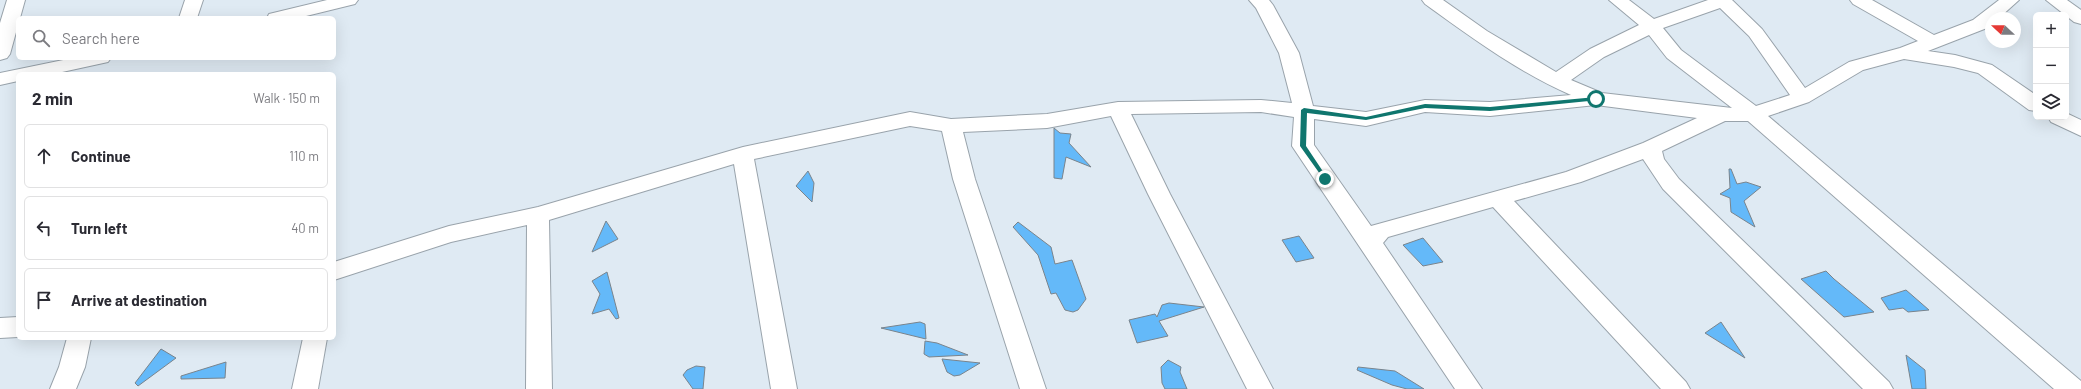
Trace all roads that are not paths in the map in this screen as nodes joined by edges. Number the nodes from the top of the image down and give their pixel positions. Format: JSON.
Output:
{"nodes":[{"id":1,"x":16,"y":0,"type":"edge"},
{"id":2,"x":194,"y":0,"type":"edge"},
{"id":3,"x":347,"y":0,"type":"edge"},
{"id":4,"x":1258,"y":0,"type":"edge"},
{"id":5,"x":1431,"y":0,"type":"edge"},
{"id":6,"x":1618,"y":0,"type":"edge"},
{"id":7,"x":1721,"y":0,"type":"edge"},
{"id":8,"x":1859,"y":0,"type":"edge"},
{"id":9,"x":2010,"y":0,"type":"edge"},
{"id":10,"x":2055,"y":0,"type":"edge"},
{"id":11,"x":189,"y":16,"type":"edge"},
{"id":12,"x":284,"y":16,"type":"edge"},
{"id":13,"x":2081,"y":18,"type":"edge"},
{"id":14,"x":1652,"y":26,"type":"junction"},
{"id":15,"x":1933,"y":42,"type":"junction"},
{"id":16,"x":1904,"y":53,"type":"junction"},
{"id":17,"x":0,"y":54,"type":"edge"},
{"id":18,"x":92,"y":60,"type":"edge"},
{"id":19,"x":34,"y":72,"type":"edge"},
{"id":20,"x":16,"y":75,"type":"edge"},
{"id":21,"x":0,"y":79,"type":"edge"},
{"id":22,"x":1556,"y":81,"type":"junction"},
{"id":23,"x":1802,"y":98,"type":"junction"},
{"id":24,"x":1596,"y":99,"type":"junction"},
{"id":25,"x":2033,"y":103,"type":"edge"},
{"id":26,"x":1118,"y":108,"type":"junction"},
{"id":27,"x":1304,"y":110,"type":"junction"},
{"id":28,"x":1753,"y":114,"type":"junction"},
{"id":29,"x":1722,"y":115,"type":"junction"},
{"id":30,"x":2064,"y":120,"type":"edge"},
{"id":31,"x":951,"y":126,"type":"junction"},
{"id":32,"x":2081,"y":129,"type":"edge"},
{"id":33,"x":1650,"y":148,"type":"junction"},
{"id":34,"x":743,"y":154,"type":"junction"},
{"id":35,"x":1498,"y":198,"type":"junction"},
{"id":36,"x":538,"y":215,"type":"junction"},
{"id":37,"x":1370,"y":242,"type":"junction"},
{"id":38,"x":336,"y":270,"type":"edge"},
{"id":39,"x":16,"y":326,"type":"edge"},
{"id":40,"x":0,"y":328,"type":"edge"},
{"id":41,"x":79,"y":340,"type":"edge"},
{"id":42,"x":315,"y":340,"type":"edge"},
{"id":43,"x":63,"y":389,"type":"edge"},
{"id":44,"x":305,"y":389,"type":"edge"},
{"id":45,"x":538,"y":389,"type":"edge"},
{"id":46,"x":784,"y":389,"type":"edge"},
{"id":47,"x":1033,"y":389,"type":"edge"},
{"id":48,"x":1260,"y":389,"type":"edge"},
{"id":49,"x":1469,"y":389,"type":"edge"},
{"id":50,"x":1677,"y":389,"type":"edge"},
{"id":51,"x":1880,"y":389,"type":"edge"},
{"id":52,"x":2072,"y":389,"type":"edge"}],
"edges":[{"from":1,"to":17,"type":"street"},
{"from":2,"to":11,"type":"street"},
{"from":3,"to":12,"type":"street"},
{"from":4,"to":27,"type":"street"},
{"from":5,"to":22,"type":"street"},
{"from":6,"to":14,"type":"street"},
{"from":7,"to":14,"type":"street"},
{"from":7,"to":23,"type":"street"},
{"from":8,"to":15,"type":"street"},
{"from":9,"to":15,"type":"street"},
{"from":10,"to":13,"type":"street"},
{"from":14,"to":22,"type":"street"},
{"from":14,"to":28,"type":"street"},
{"from":15,"to":16,"type":"street"},
{"from":16,"to":23,"type":"street"},
{"from":16,"to":25,"type":"street"},
{"from":18,"to":19,"type":"street"},
{"from":20,"to":21,"type":"street"},
{"from":22,"to":24,"type":"street"},
{"from":23,"to":28,"type":"street"},
{"from":24,"to":27,"type":"street"},
{"from":24,"to":29,"type":"street"},
{"from":26,"to":27,"type":"street"},
{"from":26,"to":31,"type":"street"},
{"from":26,"to":48,"type":"street"},
{"from":27,"to":37,"type":"street"},
{"from":28,"to":29,"type":"street"},
{"from":28,"to":52,"type":"street"},
{"from":29,"to":33,"type":"street"},
{"from":30,"to":32,"type":"street"},
{"from":31,"to":34,"type":"street"},
{"from":31,"to":47,"type":"street"},
{"from":33,"to":35,"type":"street"},
{"from":33,"to":51,"type":"street"},
{"from":34,"to":36,"type":"street"},
{"from":34,"to":46,"type":"street"},
{"from":35,"to":37,"type":"street"},
{"from":35,"to":50,"type":"street"},
{"from":36,"to":38,"type":"street"},
{"from":36,"to":45,"type":"street"},
{"from":37,"to":49,"type":"street"},
{"from":39,"to":40,"type":"street"},
{"from":41,"to":43,"type":"street"},
{"from":42,"to":44,"type":"street"}]}
